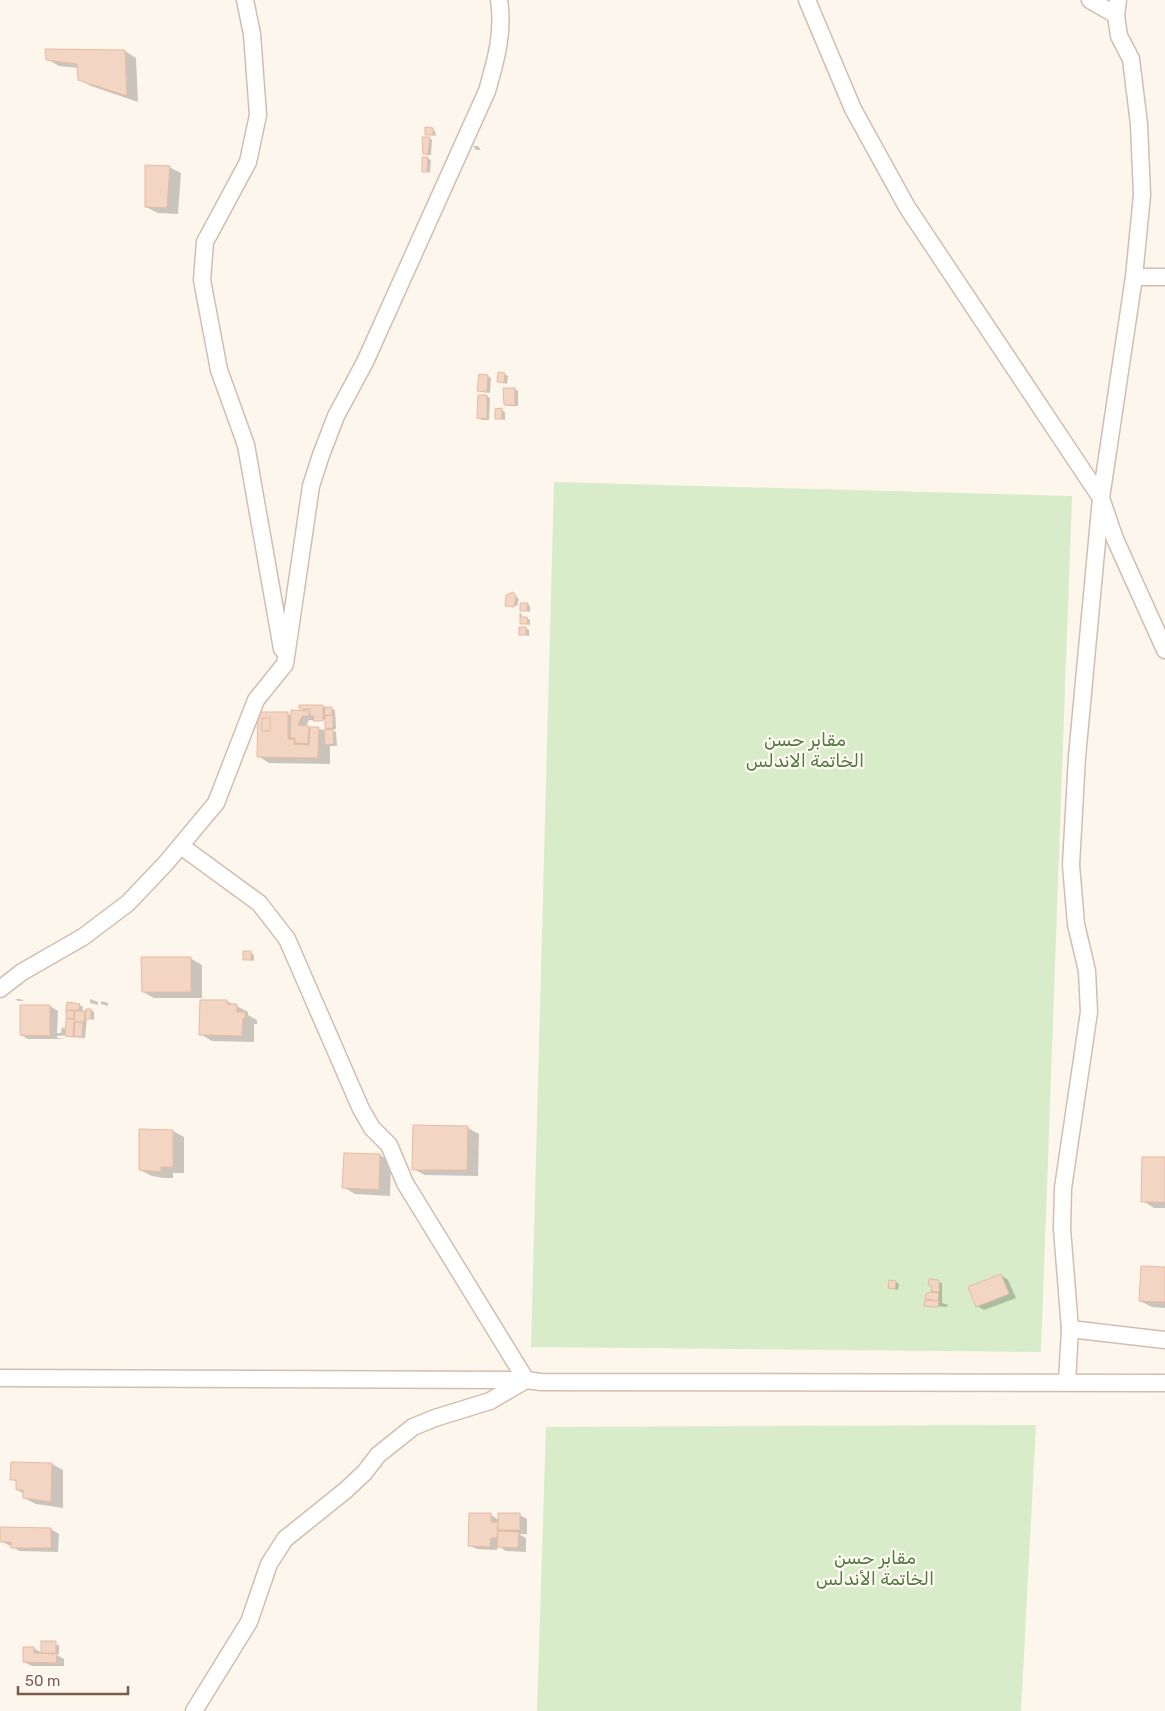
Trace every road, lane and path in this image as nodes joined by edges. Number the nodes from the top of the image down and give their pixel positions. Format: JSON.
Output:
{"nodes":[{"id":1,"x":245,"y":0,"type":"edge"},
{"id":2,"x":499,"y":0,"type":"edge"},
{"id":3,"x":807,"y":0,"type":"edge"},
{"id":4,"x":1090,"y":0,"type":"edge"},
{"id":5,"x":1117,"y":7,"type":"edge"},
{"id":6,"x":1134,"y":277,"type":"junction"},
{"id":7,"x":1165,"y":277,"type":"edge"},
{"id":8,"x":1101,"y":498,"type":"junction"},
{"id":9,"x":1165,"y":650,"type":"edge"},
{"id":10,"x":284,"y":664,"type":"junction"},
{"id":11,"x":181,"y":846,"type":"junction"},
{"id":12,"x":0,"y":989,"type":"edge"},
{"id":13,"x":1070,"y":1329,"type":"junction"},
{"id":14,"x":1165,"y":1340,"type":"edge"},
{"id":15,"x":0,"y":1378,"type":"edge"},
{"id":16,"x":526,"y":1380,"type":"junction"},
{"id":17,"x":1067,"y":1382,"type":"junction"},
{"id":18,"x":1165,"y":1383,"type":"edge"},
{"id":19,"x":194,"y":1711,"type":"edge"}],
"edges":[{"from":1,"to":10,"type":"street"},
{"from":2,"to":10,"type":"street"},
{"from":3,"to":8,"type":"street"},
{"from":4,"to":5,"type":"street"},
{"from":5,"to":6,"type":"street"},
{"from":6,"to":7,"type":"street"},
{"from":6,"to":8,"type":"street"},
{"from":8,"to":9,"type":"street"},
{"from":8,"to":13,"type":"street"},
{"from":10,"to":11,"type":"street"},
{"from":11,"to":12,"type":"street"},
{"from":11,"to":16,"type":"street"},
{"from":13,"to":14,"type":"street"},
{"from":13,"to":17,"type":"street"},
{"from":15,"to":16,"type":"street"},
{"from":16,"to":17,"type":"street"},
{"from":16,"to":19,"type":"street"},
{"from":17,"to":18,"type":"street"}]}
